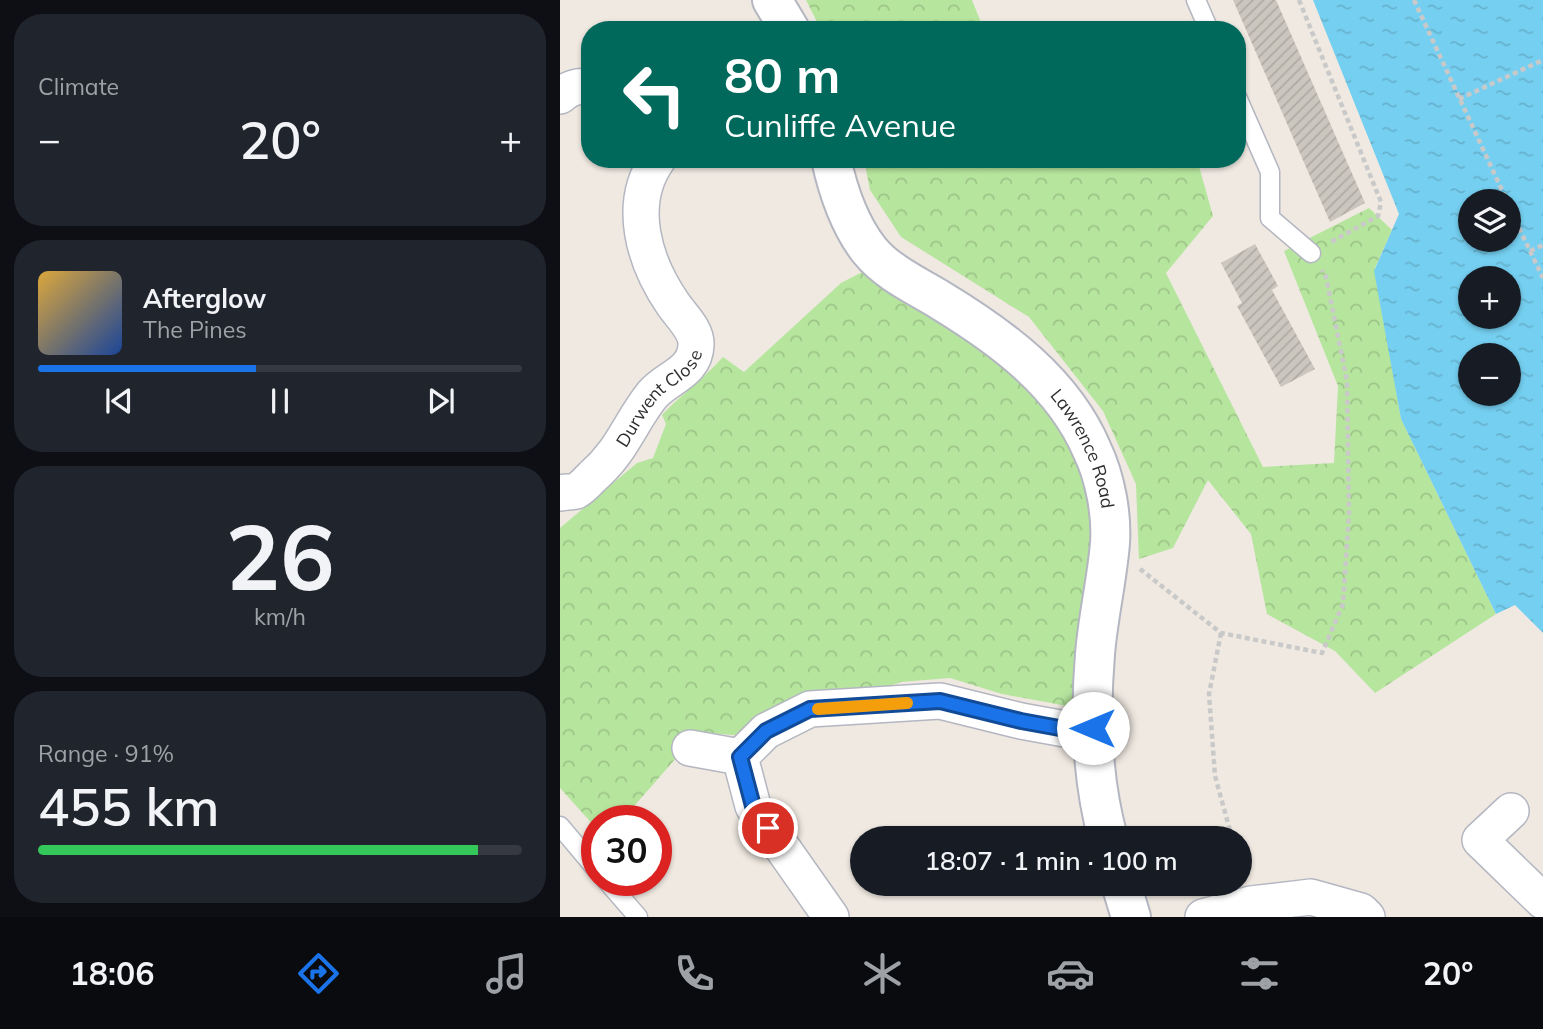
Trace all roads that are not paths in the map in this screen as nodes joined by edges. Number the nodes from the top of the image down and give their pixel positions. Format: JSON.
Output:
{"nodes":[{"id":1,"x":772,"y":0,"type":"edge"},
{"id":2,"x":1196,"y":0,"type":"edge"},
{"id":3,"x":785,"y":21,"type":"edge"},
{"id":4,"x":1205,"y":21,"type":"edge"},
{"id":5,"x":581,"y":87,"type":"edge"},
{"id":6,"x":560,"y":96,"type":"edge"},
{"id":7,"x":1246,"y":117,"type":"edge"},
{"id":8,"x":653,"y":168,"type":"edge"},
{"id":9,"x":833,"y":168,"type":"edge"},
{"id":10,"x":1311,"y":253,"type":"road end"},
{"id":11,"x":560,"y":493,"type":"edge"},
{"id":12,"x":1093,"y":728,"type":"junction"},
{"id":13,"x":690,"y":748,"type":"dead end"},
{"id":14,"x":740,"y":757,"type":"junction"},
{"id":15,"x":1511,"y":811,"type":"dead end"},
{"id":16,"x":560,"y":826,"type":"edge"},
{"id":17,"x":1106,"y":826,"type":"edge"},
{"id":18,"x":581,"y":851,"type":"edge"},
{"id":19,"x":620,"y":896,"type":"edge"},
{"id":20,"x":1124,"y":896,"type":"edge"},
{"id":21,"x":1543,"y":901,"type":"edge"},
{"id":22,"x":638,"y":917,"type":"edge"},
{"id":23,"x":831,"y":917,"type":"edge"},
{"id":24,"x":1130,"y":917,"type":"edge"},
{"id":25,"x":1203,"y":917,"type":"edge"},
{"id":26,"x":1367,"y":917,"type":"edge"}],
"edges":[{"from":1,"to":3,"type":"street"},
{"from":2,"to":4,"type":"lane"},
{"from":5,"to":6,"type":"street"},
{"from":7,"to":10,"type":"lane"},
{"from":8,"to":11,"type":"street","name":"Durwent Close"},
{"from":9,"to":12,"type":"street","name":"Lawrence Road"},
{"from":12,"to":14,"type":"street"},
{"from":12,"to":17,"type":"street","name":"Lawrence Road"},
{"from":13,"to":14,"type":"street"},
{"from":14,"to":23,"type":"street"},
{"from":15,"to":21,"type":"street"},
{"from":16,"to":18,"type":"lane"},
{"from":19,"to":22,"type":"lane"},
{"from":20,"to":24,"type":"street"},
{"from":25,"to":26,"type":"street"}]}
